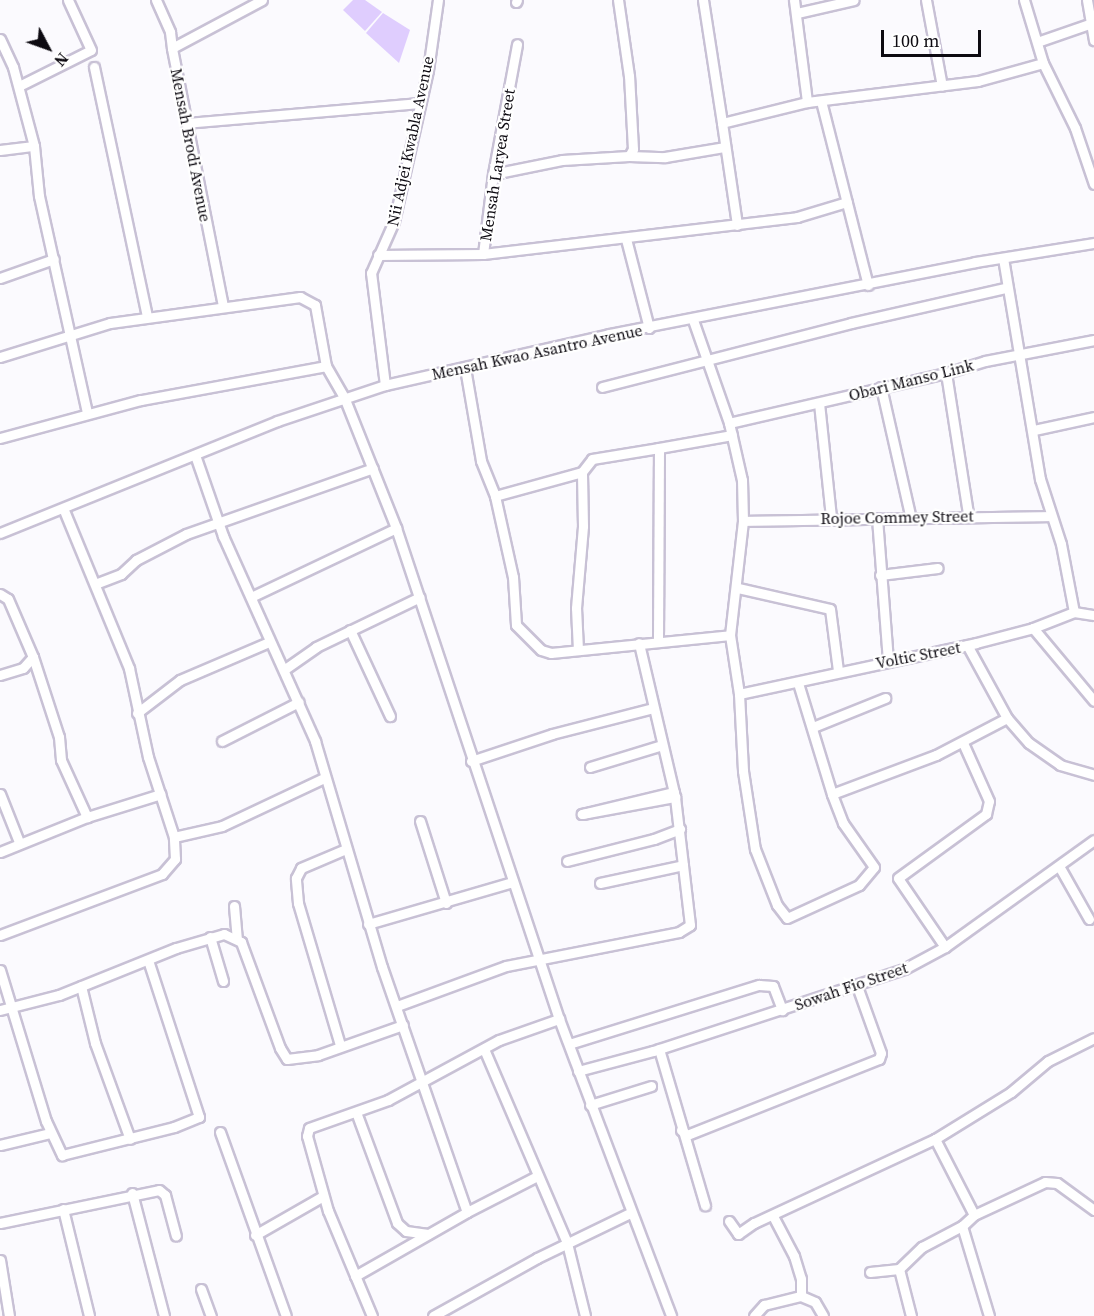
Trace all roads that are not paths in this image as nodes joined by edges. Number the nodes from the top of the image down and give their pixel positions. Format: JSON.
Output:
{"nodes":[{"id":1,"x":68,"y":0,"type":"edge"},
{"id":2,"x":156,"y":0,"type":"edge"},
{"id":3,"x":262,"y":0,"type":"edge"},
{"id":4,"x":438,"y":0,"type":"edge"},
{"id":5,"x":618,"y":0,"type":"edge"},
{"id":6,"x":703,"y":0,"type":"edge"},
{"id":7,"x":794,"y":0,"type":"edge"},
{"id":8,"x":854,"y":0,"type":"edge"},
{"id":9,"x":926,"y":0,"type":"edge"},
{"id":10,"x":1024,"y":0,"type":"edge"},
{"id":11,"x":1087,"y":0,"type":"edge"},
{"id":12,"x":796,"y":13,"type":"junction"},
{"id":13,"x":1092,"y":23,"type":"junction"},
{"id":14,"x":0,"y":39,"type":"edge"},
{"id":15,"x":1094,"y":40,"type":"edge"},
{"id":16,"x":1040,"y":42,"type":"junction"},
{"id":17,"x":517,"y":44,"type":"dead end"},
{"id":18,"x":172,"y":48,"type":"junction"},
{"id":19,"x":1043,"y":63,"type":"junction"},
{"id":20,"x":94,"y":67,"type":"dead end"},
{"id":21,"x":19,"y":86,"type":"junction"},
{"id":22,"x":942,"y":86,"type":"junction"},
{"id":23,"x":821,"y":101,"type":"junction"},
{"id":24,"x":807,"y":102,"type":"junction"},
{"id":25,"x":418,"y":104,"type":"junction"},
{"id":26,"x":186,"y":123,"type":"junction"},
{"id":27,"x":722,"y":123,"type":"junction"},
{"id":28,"x":34,"y":146,"type":"junction"},
{"id":29,"x":725,"y":147,"type":"junction"},
{"id":30,"x":0,"y":150,"type":"edge"},
{"id":31,"x":629,"y":156,"type":"junction"},
{"id":32,"x":493,"y":174,"type":"junction"},
{"id":33,"x":1094,"y":184,"type":"edge"},
{"id":34,"x":847,"y":202,"type":"junction"},
{"id":35,"x":737,"y":225,"type":"junction"},
{"id":36,"x":626,"y":239,"type":"junction"},
{"id":37,"x":1094,"y":243,"type":"edge"},
{"id":38,"x":483,"y":254,"type":"junction"},
{"id":39,"x":378,"y":255,"type":"junction"},
{"id":40,"x":54,"y":258,"type":"junction"},
{"id":41,"x":1003,"y":258,"type":"junction"},
{"id":42,"x":0,"y":278,"type":"edge"},
{"id":43,"x":868,"y":285,"type":"junction"},
{"id":44,"x":1005,"y":288,"type":"junction"},
{"id":45,"x":223,"y":306,"type":"junction"},
{"id":46,"x":147,"y":317,"type":"junction"},
{"id":47,"x":693,"y":320,"type":"junction"},
{"id":48,"x":649,"y":328,"type":"junction"},
{"id":49,"x":71,"y":333,"type":"junction"},
{"id":50,"x":1094,"y":340,"type":"edge"},
{"id":51,"x":1022,"y":354,"type":"junction"},
{"id":52,"x":0,"y":357,"type":"edge"},
{"id":53,"x":705,"y":359,"type":"junction"},
{"id":54,"x":326,"y":366,"type":"junction"},
{"id":55,"x":465,"y":368,"type":"junction"},
{"id":56,"x":946,"y":374,"type":"junction"},
{"id":57,"x":385,"y":385,"type":"junction"},
{"id":58,"x":602,"y":387,"type":"dead end"},
{"id":59,"x":881,"y":387,"type":"junction"},
{"id":60,"x":344,"y":397,"type":"junction"},
{"id":61,"x":819,"y":403,"type":"junction"},
{"id":62,"x":87,"y":412,"type":"junction"},
{"id":63,"x":1094,"y":417,"type":"edge"},
{"id":64,"x":729,"y":423,"type":"junction"},
{"id":65,"x":1034,"y":430,"type":"junction"},
{"id":66,"x":732,"y":435,"type":"junction"},
{"id":67,"x":0,"y":438,"type":"edge"},
{"id":68,"x":659,"y":448,"type":"junction"},
{"id":69,"x":195,"y":455,"type":"junction"},
{"id":70,"x":373,"y":468,"type":"junction"},
{"id":71,"x":582,"y":472,"type":"junction"},
{"id":72,"x":495,"y":496,"type":"junction"},
{"id":73,"x":64,"y":510,"type":"junction"},
{"id":74,"x":968,"y":514,"type":"junction"},
{"id":75,"x":910,"y":515,"type":"junction"},
{"id":76,"x":1051,"y":516,"type":"junction"},
{"id":77,"x":831,"y":518,"type":"junction"},
{"id":78,"x":877,"y":518,"type":"junction"},
{"id":79,"x":743,"y":521,"type":"junction"},
{"id":80,"x":220,"y":525,"type":"junction"},
{"id":81,"x":396,"y":528,"type":"junction"},
{"id":82,"x":0,"y":533,"type":"edge"},
{"id":83,"x":938,"y":568,"type":"dead end"},
{"id":84,"x":880,"y":575,"type":"junction"},
{"id":85,"x":94,"y":584,"type":"junction"},
{"id":86,"x":738,"y":588,"type":"junction"},
{"id":87,"x":0,"y":594,"type":"edge"},
{"id":88,"x":251,"y":597,"type":"junction"},
{"id":89,"x":420,"y":597,"type":"junction"},
{"id":90,"x":1074,"y":612,"type":"junction"},
{"id":91,"x":1094,"y":615,"type":"edge"},
{"id":92,"x":1033,"y":628,"type":"junction"},
{"id":93,"x":350,"y":630,"type":"junction"},
{"id":94,"x":730,"y":635,"type":"junction"},
{"id":95,"x":658,"y":640,"type":"junction"},
{"id":96,"x":269,"y":642,"type":"junction"},
{"id":97,"x":639,"y":644,"type":"junction"},
{"id":98,"x":967,"y":645,"type":"junction"},
{"id":99,"x":578,"y":650,"type":"junction"},
{"id":100,"x":33,"y":657,"type":"junction"},
{"id":101,"x":888,"y":661,"type":"junction"},
{"id":102,"x":285,"y":669,"type":"junction"},
{"id":103,"x":838,"y":671,"type":"junction"},
{"id":104,"x":0,"y":675,"type":"edge"},
{"id":105,"x":798,"y":683,"type":"junction"},
{"id":106,"x":739,"y":694,"type":"junction"},
{"id":107,"x":885,"y":698,"type":"dead end"},
{"id":108,"x":1094,"y":701,"type":"edge"},
{"id":109,"x":298,"y":702,"type":"junction"},
{"id":110,"x":653,"y":708,"type":"junction"},
{"id":111,"x":137,"y":713,"type":"junction"},
{"id":112,"x":390,"y":716,"type":"dead end"},
{"id":113,"x":1007,"y":718,"type":"junction"},
{"id":114,"x":813,"y":727,"type":"junction"},
{"id":115,"x":222,"y":741,"type":"dead end"},
{"id":116,"x":963,"y":743,"type":"junction"},
{"id":117,"x":662,"y":746,"type":"junction"},
{"id":118,"x":471,"y":761,"type":"junction"},
{"id":119,"x":590,"y":767,"type":"dead end"},
{"id":120,"x":1093,"y":774,"type":"edge"},
{"id":121,"x":324,"y":778,"type":"junction"},
{"id":122,"x":0,"y":794,"type":"edge"},
{"id":123,"x":161,"y":794,"type":"junction"},
{"id":124,"x":675,"y":794,"type":"junction"},
{"id":125,"x":832,"y":794,"type":"junction"},
{"id":126,"x":617,"y":806,"type":"dead end"},
{"id":127,"x":87,"y":817,"type":"junction"},
{"id":128,"x":420,"y":821,"type":"dead end"},
{"id":129,"x":680,"y":829,"type":"junction"},
{"id":130,"x":174,"y":837,"type":"junction"},
{"id":131,"x":1094,"y":840,"type":"edge"},
{"id":132,"x":19,"y":842,"type":"junction"},
{"id":133,"x":346,"y":849,"type":"junction"},
{"id":134,"x":0,"y":852,"type":"edge"},
{"id":135,"x":567,"y":861,"type":"dead end"},
{"id":136,"x":683,"y":865,"type":"junction"},
{"id":137,"x":1059,"y":866,"type":"junction"},
{"id":138,"x":513,"y":882,"type":"junction"},
{"id":139,"x":600,"y":883,"type":"dead end"},
{"id":140,"x":446,"y":903,"type":"junction"},
{"id":141,"x":234,"y":906,"type":"dead end"},
{"id":142,"x":1089,"y":919,"type":"dead end"},
{"id":143,"x":368,"y":924,"type":"junction"},
{"id":144,"x":0,"y":935,"type":"edge"},
{"id":145,"x":210,"y":938,"type":"junction"},
{"id":146,"x":237,"y":938,"type":"junction"},
{"id":147,"x":945,"y":946,"type":"junction"},
{"id":148,"x":148,"y":960,"type":"junction"},
{"id":149,"x":541,"y":962,"type":"junction"},
{"id":150,"x":0,"y":970,"type":"edge"},
{"id":151,"x":223,"y":981,"type":"dead end"},
{"id":152,"x":81,"y":986,"type":"junction"},
{"id":153,"x":857,"y":986,"type":"junction"},
{"id":154,"x":397,"y":1006,"type":"junction"},
{"id":155,"x":12,"y":1007,"type":"junction"},
{"id":156,"x":0,"y":1010,"type":"edge"},
{"id":157,"x":782,"y":1010,"type":"junction"},
{"id":158,"x":559,"y":1019,"type":"junction"},
{"id":159,"x":403,"y":1025,"type":"junction"},
{"id":160,"x":1094,"y":1038,"type":"edge"},
{"id":161,"x":568,"y":1044,"type":"junction"},
{"id":162,"x":340,"y":1045,"type":"junction"},
{"id":163,"x":484,"y":1049,"type":"junction"},
{"id":164,"x":659,"y":1049,"type":"junction"},
{"id":165,"x":578,"y":1071,"type":"junction"},
{"id":166,"x":422,"y":1082,"type":"junction"},
{"id":167,"x":651,"y":1086,"type":"dead end"},
{"id":168,"x":590,"y":1105,"type":"junction"},
{"id":169,"x":356,"y":1112,"type":"junction"},
{"id":170,"x":681,"y":1130,"type":"junction"},
{"id":171,"x":220,"y":1132,"type":"dead end"},
{"id":172,"x":50,"y":1133,"type":"junction"},
{"id":173,"x":130,"y":1139,"type":"junction"},
{"id":174,"x":936,"y":1139,"type":"junction"},
{"id":175,"x":0,"y":1145,"type":"edge"},
{"id":176,"x":537,"y":1176,"type":"junction"},
{"id":177,"x":132,"y":1193,"type":"junction"},
{"id":178,"x":323,"y":1196,"type":"junction"},
{"id":179,"x":705,"y":1205,"type":"dead end"},
{"id":180,"x":63,"y":1209,"type":"junction"},
{"id":181,"x":1094,"y":1210,"type":"edge"},
{"id":182,"x":467,"y":1212,"type":"junction"},
{"id":183,"x":630,"y":1213,"type":"junction"},
{"id":184,"x":974,"y":1215,"type":"junction"},
{"id":185,"x":773,"y":1216,"type":"junction"},
{"id":186,"x":729,"y":1221,"type":"dead end"},
{"id":187,"x":0,"y":1223,"type":"edge"},
{"id":188,"x":962,"y":1226,"type":"junction"},
{"id":189,"x":428,"y":1234,"type":"junction"},
{"id":190,"x":255,"y":1235,"type":"junction"},
{"id":191,"x":176,"y":1236,"type":"dead end"},
{"id":192,"x":567,"y":1243,"type":"junction"},
{"id":193,"x":0,"y":1260,"type":"edge"},
{"id":194,"x":899,"y":1269,"type":"junction"},
{"id":195,"x":870,"y":1272,"type":"dead end"},
{"id":196,"x":355,"y":1276,"type":"junction"},
{"id":197,"x":201,"y":1289,"type":"dead end"},
{"id":198,"x":801,"y":1296,"type":"junction"},
{"id":199,"x":283,"y":1315,"type":"edge"},
{"id":200,"x":9,"y":1316,"type":"edge"},
{"id":201,"x":89,"y":1316,"type":"edge"},
{"id":202,"x":164,"y":1316,"type":"edge"},
{"id":203,"x":211,"y":1316,"type":"edge"},
{"id":204,"x":372,"y":1316,"type":"edge"},
{"id":205,"x":434,"y":1316,"type":"edge"},
{"id":206,"x":585,"y":1316,"type":"edge"},
{"id":207,"x":671,"y":1316,"type":"edge"},
{"id":208,"x":754,"y":1316,"type":"edge"},
{"id":209,"x":823,"y":1316,"type":"edge"},
{"id":210,"x":911,"y":1316,"type":"edge"},
{"id":211,"x":989,"y":1316,"type":"edge"}],
"edges":[{"from":1,"to":21,"type":"street"},
{"from":2,"to":18,"type":"street"},
{"from":3,"to":18,"type":"street","name":"Mensah Brodi Avenue"},
{"from":4,"to":25,"type":"street","name":"Nii Adjei Kwabla Avenue"},
{"from":5,"to":31,"type":"street"},
{"from":6,"to":27,"type":"street"},
{"from":7,"to":12,"type":"street"},
{"from":8,"to":12,"type":"street"},
{"from":9,"to":22,"type":"street"},
{"from":10,"to":16,"type":"street"},
{"from":11,"to":13,"type":"street"},
{"from":12,"to":24,"type":"street"},
{"from":13,"to":15,"type":"street"},
{"from":13,"to":16,"type":"street"},
{"from":14,"to":21,"type":"street"},
{"from":16,"to":19,"type":"street"},
{"from":17,"to":32,"type":"street","name":"Mensah Laryea Street"},
{"from":18,"to":26,"type":"street","name":"Mensah Brodi Avenue"},
{"from":19,"to":22,"type":"street"},
{"from":19,"to":33,"type":"street"},
{"from":20,"to":46,"type":"street"},
{"from":21,"to":28,"type":"street"},
{"from":22,"to":23,"type":"street"},
{"from":23,"to":24,"type":"street"},
{"from":23,"to":34,"type":"street"},
{"from":24,"to":27,"type":"street"},
{"from":25,"to":26,"type":"street"},
{"from":25,"to":39,"type":"street","name":"Nii Adjei Kwabla Avenue"},
{"from":26,"to":45,"type":"street","name":"Mensah Brodi Avenue"},
{"from":27,"to":29,"type":"street"},
{"from":28,"to":30,"type":"street"},
{"from":28,"to":40,"type":"street"},
{"from":29,"to":31,"type":"street"},
{"from":29,"to":35,"type":"street"},
{"from":31,"to":32,"type":"street"},
{"from":32,"to":38,"type":"street","name":"Mensah Laryea Street"},
{"from":34,"to":35,"type":"street"},
{"from":34,"to":43,"type":"street"},
{"from":35,"to":36,"type":"street"},
{"from":36,"to":38,"type":"street"},
{"from":36,"to":48,"type":"street"},
{"from":37,"to":41,"type":"street","name":"Mensah Kwao Asantro Avenue"},
{"from":38,"to":39,"type":"street","name":"Mensah Laryea Street"},
{"from":39,"to":57,"type":"street","name":"Nii Adjei Kwabla Avenue"},
{"from":40,"to":42,"type":"street"},
{"from":40,"to":49,"type":"street"},
{"from":41,"to":43,"type":"street","name":"Mensah Kwao Asantro Avenue"},
{"from":41,"to":44,"type":"street"},
{"from":43,"to":47,"type":"street","name":"Mensah Kwao Asantro Avenue"},
{"from":44,"to":51,"type":"street"},
{"from":44,"to":53,"type":"street"},
{"from":45,"to":46,"type":"street"},
{"from":45,"to":54,"type":"street"},
{"from":46,"to":49,"type":"street"},
{"from":47,"to":48,"type":"street","name":"Mensah Kwao Asantro Avenue"},
{"from":47,"to":53,"type":"street"},
{"from":48,"to":55,"type":"street","name":"Mensah Kwao Asantro Avenue"},
{"from":49,"to":52,"type":"street"},
{"from":49,"to":62,"type":"street"},
{"from":50,"to":51,"type":"street","name":"Obari Manso Link"},
{"from":51,"to":56,"type":"street","name":"Obari Manso Link"},
{"from":51,"to":65,"type":"street"},
{"from":53,"to":58,"type":"street"},
{"from":53,"to":64,"type":"street"},
{"from":54,"to":60,"type":"street"},
{"from":54,"to":62,"type":"street"},
{"from":55,"to":57,"type":"street","name":"Mensah Kwao Asantro Avenue"},
{"from":55,"to":72,"type":"street"},
{"from":56,"to":59,"type":"street","name":"Obari Manso Link"},
{"from":56,"to":74,"type":"street"},
{"from":57,"to":60,"type":"street","name":"Mensah Kwao Asantro Avenue"},
{"from":59,"to":61,"type":"street","name":"Obari Manso Link"},
{"from":59,"to":75,"type":"street"},
{"from":60,"to":69,"type":"street","name":"Mensah Kwao Asantro Avenue"},
{"from":60,"to":70,"type":"street"},
{"from":61,"to":64,"type":"street","name":"Obari Manso Link"},
{"from":61,"to":77,"type":"street"},
{"from":62,"to":67,"type":"street"},
{"from":63,"to":65,"type":"street"},
{"from":64,"to":66,"type":"street"},
{"from":65,"to":76,"type":"street"},
{"from":66,"to":68,"type":"street"},
{"from":66,"to":79,"type":"street"},
{"from":68,"to":71,"type":"street"},
{"from":68,"to":95,"type":"street"},
{"from":69,"to":73,"type":"street","name":"Mensah Kwao Asantro Avenue"},
{"from":69,"to":80,"type":"street"},
{"from":70,"to":80,"type":"street"},
{"from":70,"to":81,"type":"street"},
{"from":71,"to":72,"type":"street"},
{"from":71,"to":99,"type":"street"},
{"from":72,"to":99,"type":"street"},
{"from":73,"to":82,"type":"street","name":"Mensah Kwao Asantro Avenue"},
{"from":73,"to":85,"type":"street"},
{"from":74,"to":75,"type":"street","name":"Rojoe Commey Street"},
{"from":74,"to":76,"type":"street","name":"Rojoe Commey Street"},
{"from":75,"to":78,"type":"street","name":"Rojoe Commey Street"},
{"from":76,"to":90,"type":"street"},
{"from":77,"to":78,"type":"street","name":"Rojoe Commey Street"},
{"from":77,"to":79,"type":"street","name":"Rojoe Commey Street"},
{"from":78,"to":84,"type":"street"},
{"from":79,"to":86,"type":"street"},
{"from":80,"to":85,"type":"street"},
{"from":80,"to":88,"type":"street"},
{"from":81,"to":88,"type":"street"},
{"from":81,"to":89,"type":"street"},
{"from":83,"to":84,"type":"street"},
{"from":84,"to":101,"type":"street"},
{"from":85,"to":111,"type":"street"},
{"from":86,"to":94,"type":"street"},
{"from":86,"to":103,"type":"street"},
{"from":87,"to":100,"type":"street"},
{"from":88,"to":96,"type":"street"},
{"from":89,"to":93,"type":"street"},
{"from":89,"to":118,"type":"street"},
{"from":90,"to":91,"type":"street","name":"Voltic Street"},
{"from":90,"to":92,"type":"street","name":"Voltic Street"},
{"from":92,"to":98,"type":"street","name":"Voltic Street"},
{"from":92,"to":108,"type":"street"},
{"from":93,"to":102,"type":"street"},
{"from":93,"to":112,"type":"street"},
{"from":94,"to":95,"type":"street"},
{"from":94,"to":106,"type":"street"},
{"from":95,"to":97,"type":"street"},
{"from":96,"to":102,"type":"street"},
{"from":96,"to":111,"type":"street"},
{"from":97,"to":99,"type":"street"},
{"from":97,"to":110,"type":"street"},
{"from":98,"to":101,"type":"street","name":"Voltic Street"},
{"from":98,"to":113,"type":"street"},
{"from":100,"to":104,"type":"street"},
{"from":100,"to":127,"type":"street"},
{"from":101,"to":103,"type":"street","name":"Voltic Street"},
{"from":102,"to":109,"type":"street"},
{"from":103,"to":105,"type":"street","name":"Voltic Street"},
{"from":105,"to":106,"type":"street","name":"Voltic Street"},
{"from":105,"to":114,"type":"street"},
{"from":106,"to":125,"type":"street"},
{"from":107,"to":114,"type":"street"},
{"from":109,"to":115,"type":"street"},
{"from":109,"to":121,"type":"street"},
{"from":110,"to":117,"type":"street"},
{"from":110,"to":118,"type":"street"},
{"from":111,"to":123,"type":"street"},
{"from":113,"to":116,"type":"street"},
{"from":113,"to":120,"type":"street"},
{"from":114,"to":125,"type":"street"},
{"from":116,"to":125,"type":"street"},
{"from":116,"to":147,"type":"street"},
{"from":117,"to":119,"type":"street"},
{"from":117,"to":124,"type":"street"},
{"from":118,"to":138,"type":"street"},
{"from":121,"to":130,"type":"street"},
{"from":121,"to":133,"type":"street"},
{"from":122,"to":132,"type":"street"},
{"from":123,"to":127,"type":"street"},
{"from":123,"to":130,"type":"street"},
{"from":124,"to":126,"type":"street"},
{"from":124,"to":129,"type":"street"},
{"from":127,"to":132,"type":"street"},
{"from":128,"to":140,"type":"street"},
{"from":129,"to":135,"type":"street"},
{"from":129,"to":136,"type":"street"},
{"from":130,"to":144,"type":"street"},
{"from":131,"to":137,"type":"street","name":"Sowah Fio Street"},
{"from":132,"to":134,"type":"street"},
{"from":133,"to":143,"type":"street"},
{"from":133,"to":162,"type":"street"},
{"from":136,"to":139,"type":"street"},
{"from":136,"to":149,"type":"street"},
{"from":137,"to":142,"type":"street"},
{"from":137,"to":147,"type":"street","name":"Sowah Fio Street"},
{"from":138,"to":140,"type":"street"},
{"from":138,"to":149,"type":"street"},
{"from":140,"to":143,"type":"street"},
{"from":141,"to":146,"type":"street"},
{"from":143,"to":154,"type":"street"},
{"from":145,"to":146,"type":"street"},
{"from":145,"to":148,"type":"street"},
{"from":145,"to":151,"type":"street"},
{"from":146,"to":162,"type":"street"},
{"from":147,"to":153,"type":"street","name":"Sowah Fio Street"},
{"from":148,"to":152,"type":"street"},
{"from":148,"to":173,"type":"street"},
{"from":149,"to":154,"type":"street"},
{"from":149,"to":158,"type":"street"},
{"from":150,"to":155,"type":"street"},
{"from":152,"to":155,"type":"street"},
{"from":152,"to":173,"type":"street"},
{"from":153,"to":157,"type":"street","name":"Sowah Fio Street"},
{"from":153,"to":170,"type":"street"},
{"from":154,"to":159,"type":"street"},
{"from":155,"to":156,"type":"street"},
{"from":155,"to":172,"type":"street"},
{"from":157,"to":161,"type":"street"},
{"from":157,"to":164,"type":"street","name":"Sowah Fio Street"},
{"from":158,"to":161,"type":"street"},
{"from":158,"to":163,"type":"street"},
{"from":159,"to":162,"type":"street"},
{"from":159,"to":166,"type":"street"},
{"from":160,"to":174,"type":"street"},
{"from":161,"to":165,"type":"street"},
{"from":163,"to":166,"type":"street"},
{"from":163,"to":176,"type":"street"},
{"from":164,"to":165,"type":"street","name":"Sowah Fio Street"},
{"from":164,"to":170,"type":"street"},
{"from":165,"to":168,"type":"street"},
{"from":166,"to":169,"type":"street"},
{"from":166,"to":182,"type":"street"},
{"from":167,"to":168,"type":"street"},
{"from":168,"to":183,"type":"street"},
{"from":169,"to":178,"type":"street"},
{"from":169,"to":189,"type":"street"},
{"from":170,"to":179,"type":"street"},
{"from":171,"to":190,"type":"street"},
{"from":172,"to":173,"type":"street"},
{"from":172,"to":175,"type":"street"},
{"from":174,"to":184,"type":"street"},
{"from":174,"to":185,"type":"street"},
{"from":176,"to":182,"type":"street"},
{"from":176,"to":192,"type":"street"},
{"from":177,"to":180,"type":"street"},
{"from":177,"to":191,"type":"street"},
{"from":177,"to":202,"type":"street"},
{"from":178,"to":190,"type":"street"},
{"from":178,"to":196,"type":"street"},
{"from":180,"to":187,"type":"street"},
{"from":180,"to":201,"type":"street"},
{"from":181,"to":184,"type":"street"},
{"from":182,"to":189,"type":"street"},
{"from":183,"to":192,"type":"street"},
{"from":183,"to":207,"type":"street"},
{"from":184,"to":188,"type":"street"},
{"from":185,"to":186,"type":"street"},
{"from":185,"to":198,"type":"street"},
{"from":188,"to":194,"type":"street"},
{"from":188,"to":211,"type":"street"},
{"from":189,"to":196,"type":"street"},
{"from":190,"to":199,"type":"street"},
{"from":192,"to":205,"type":"street"},
{"from":192,"to":206,"type":"street"},
{"from":193,"to":200,"type":"street"},
{"from":194,"to":195,"type":"street"},
{"from":194,"to":210,"type":"street"},
{"from":196,"to":204,"type":"street"},
{"from":197,"to":203,"type":"street"},
{"from":198,"to":208,"type":"street"},
{"from":198,"to":209,"type":"street"}]}
